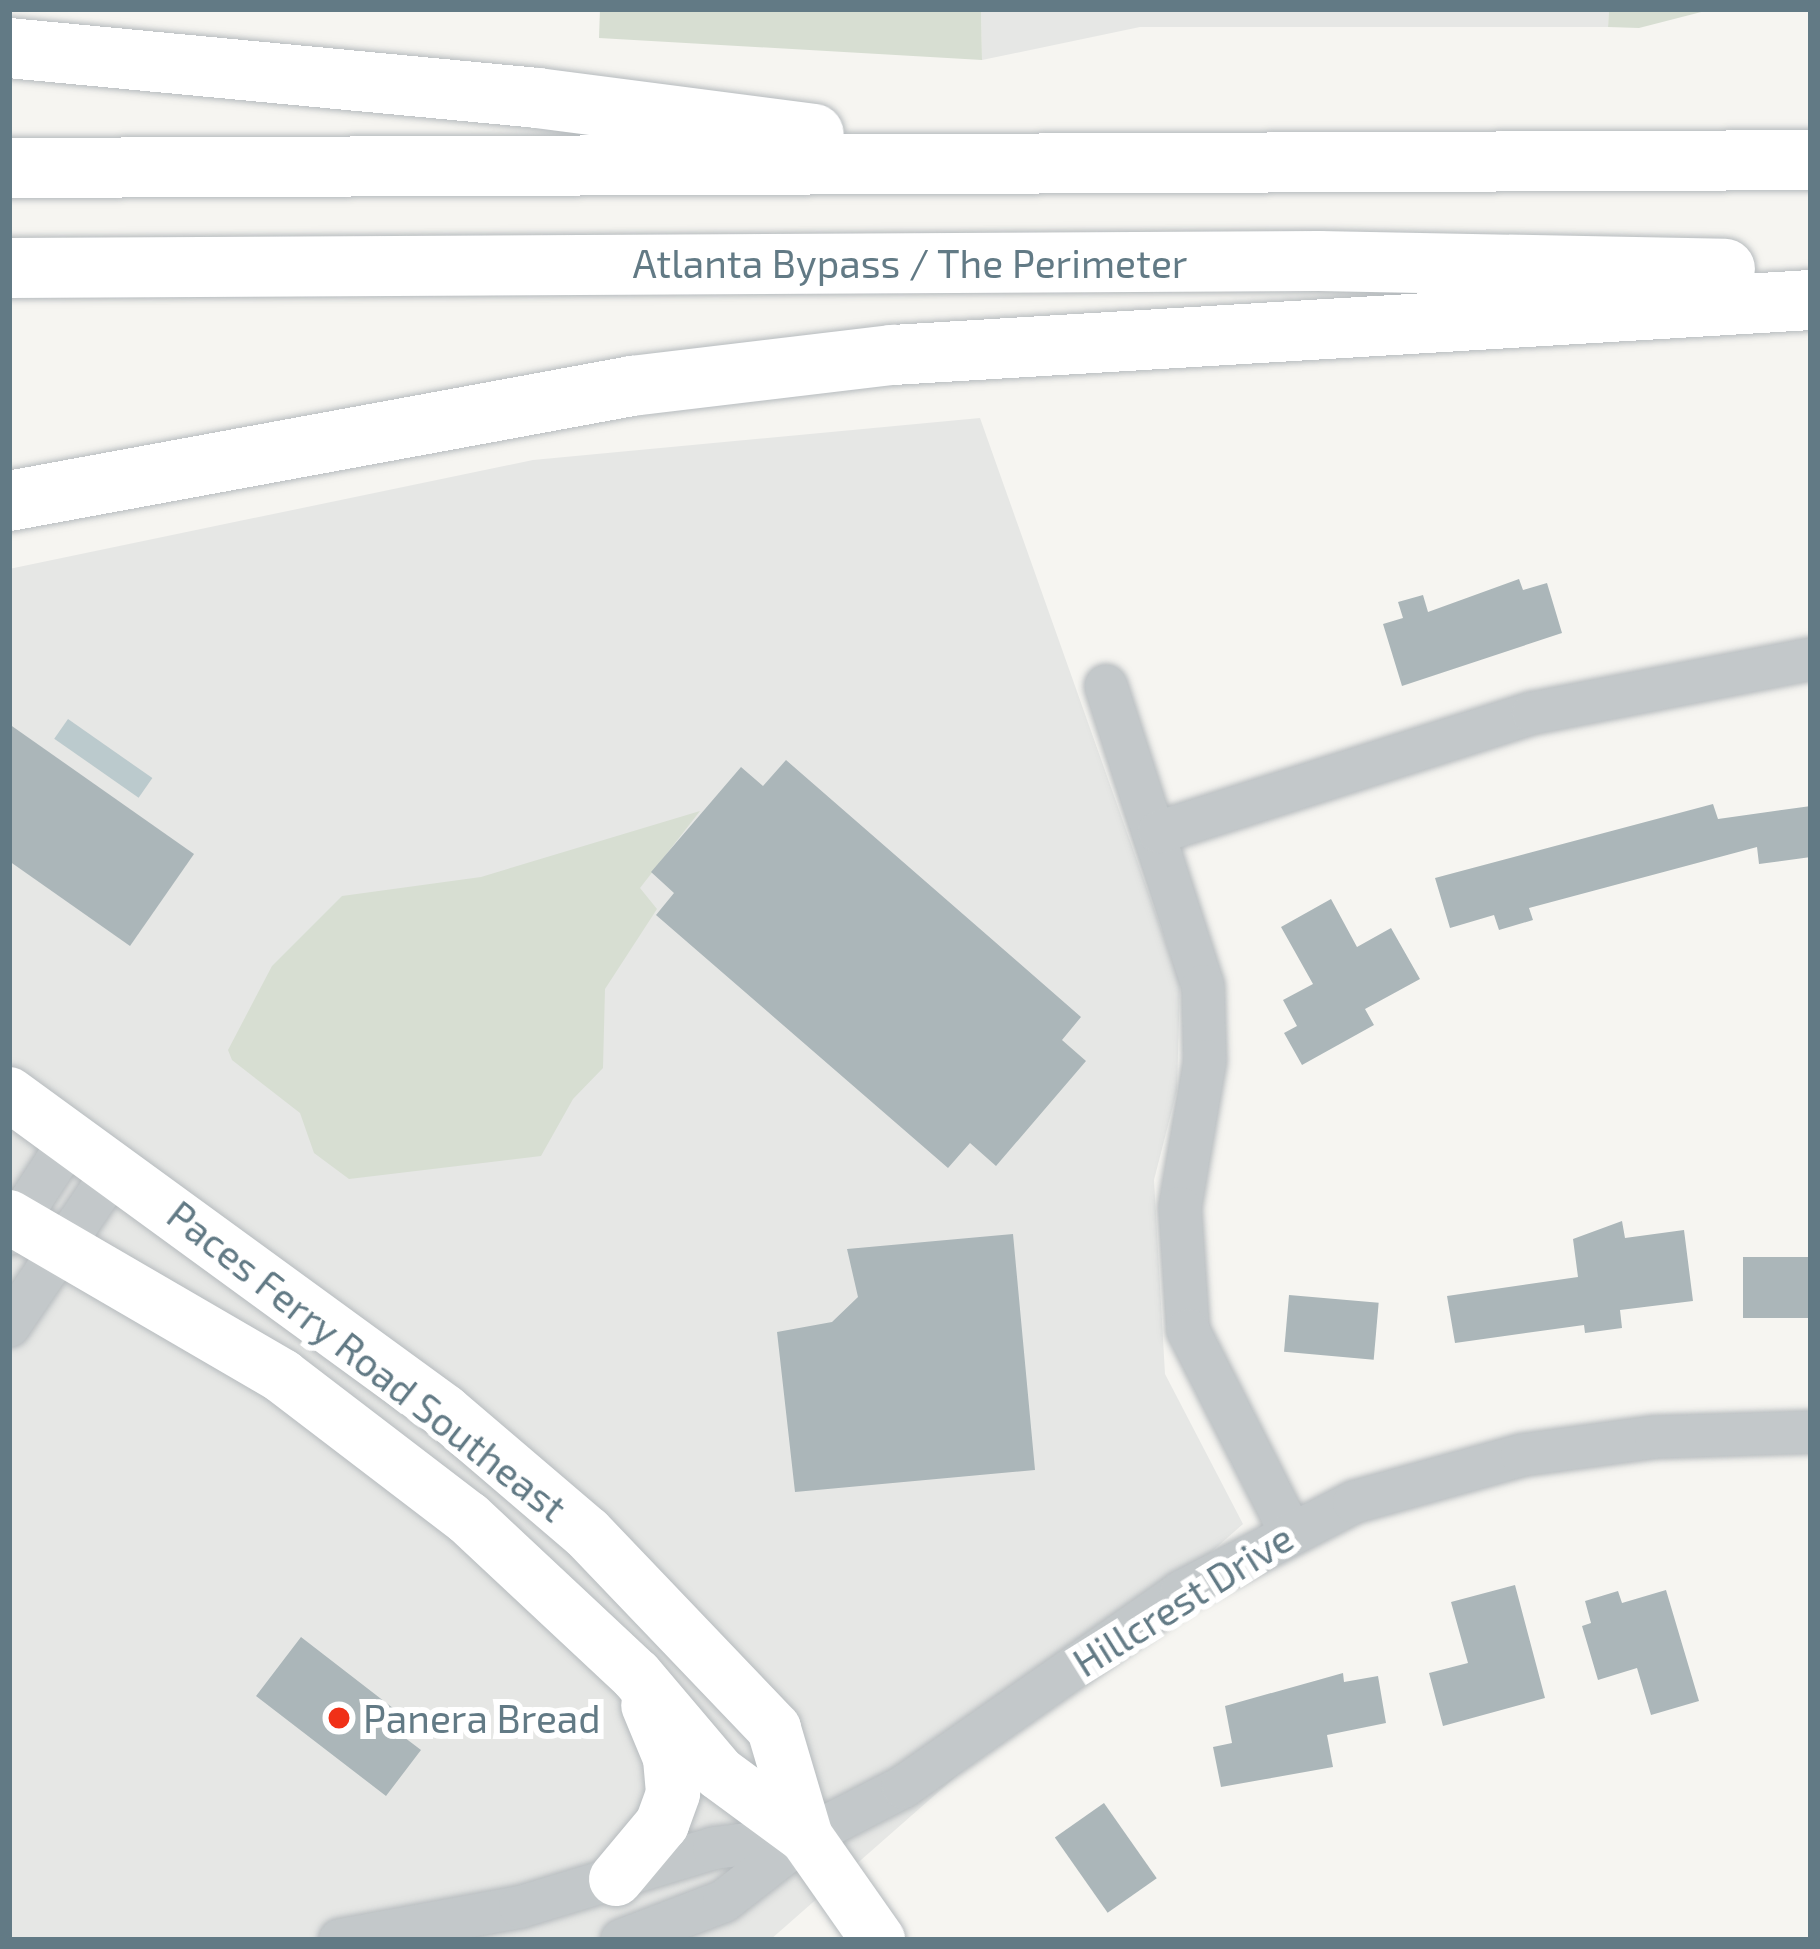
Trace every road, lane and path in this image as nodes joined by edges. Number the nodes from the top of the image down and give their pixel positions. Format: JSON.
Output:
{"nodes":[{"id":1,"x":9,"y":48,"type":"edge"},
{"id":2,"x":1811,"y":160,"type":"edge"},
{"id":3,"x":1046,"y":164,"type":"junction"},
{"id":4,"x":9,"y":168,"type":"edge"},
{"id":5,"x":9,"y":268,"type":"edge"},
{"id":6,"x":1811,"y":270,"type":"edge"},
{"id":7,"x":1811,"y":300,"type":"edge"},
{"id":8,"x":9,"y":500,"type":"edge"},
{"id":9,"x":1811,"y":659,"type":"edge"},
{"id":10,"x":1106,"y":686,"type":"dead end"},
{"id":11,"x":1159,"y":832,"type":"junction"},
{"id":12,"x":9,"y":1094,"type":"edge"},
{"id":13,"x":71,"y":1139,"type":"junction"},
{"id":14,"x":115,"y":1169,"type":"junction"},
{"id":15,"x":12,"y":1224,"type":"edge"},
{"id":16,"x":64,"y":1248,"type":"junction"},
{"id":17,"x":9,"y":1326,"type":"edge"},
{"id":18,"x":1811,"y":1432,"type":"edge"},
{"id":19,"x":1290,"y":1531,"type":"junction"},
{"id":20,"x":636,"y":1675,"type":"junction"},
{"id":21,"x":806,"y":1837,"type":"junction"},
{"id":22,"x":616,"y":1879,"type":"junction"},
{"id":23,"x":340,"y":1940,"type":"edge"},
{"id":24,"x":622,"y":1940,"type":"edge"},
{"id":25,"x":878,"y":1940,"type":"edge"}],
"edges":[{"from":1,"to":3,"type":"highway"},
{"from":2,"to":3,"type":"highway"},
{"from":3,"to":4,"type":"highway"},
{"from":5,"to":6,"type":"highway","name":"Atlanta Bypass / The Perimeter"},
{"from":7,"to":8,"type":"highway"},
{"from":9,"to":11,"type":"street"},
{"from":10,"to":11,"type":"street"},
{"from":11,"to":19,"type":"street"},
{"from":12,"to":13,"type":"main road","name":"Paces Ferry Road Southeast"},
{"from":13,"to":14,"type":"main road","name":"Paces Ferry Road Southeast"},
{"from":13,"to":15,"type":"street"},
{"from":14,"to":16,"type":"street"},
{"from":14,"to":21,"type":"main road","name":"Paces Ferry Road Southeast"},
{"from":15,"to":16,"type":"main road","name":"Paces Ferry Road Southeast"},
{"from":16,"to":17,"type":"street"},
{"from":16,"to":20,"type":"main road","name":"Paces Ferry Road Southeast"},
{"from":18,"to":19,"type":"street","name":"Hillcrest Drive"},
{"from":19,"to":21,"type":"street","name":"Hillcrest Drive"},
{"from":20,"to":21,"type":"main road","name":"Paces Ferry Road Southeast"},
{"from":20,"to":22,"type":"main road"},
{"from":21,"to":22,"type":"street"},
{"from":21,"to":24,"type":"street"},
{"from":21,"to":25,"type":"main road","name":"Paces Ferry Road Southeast"},
{"from":22,"to":23,"type":"street"}]}
